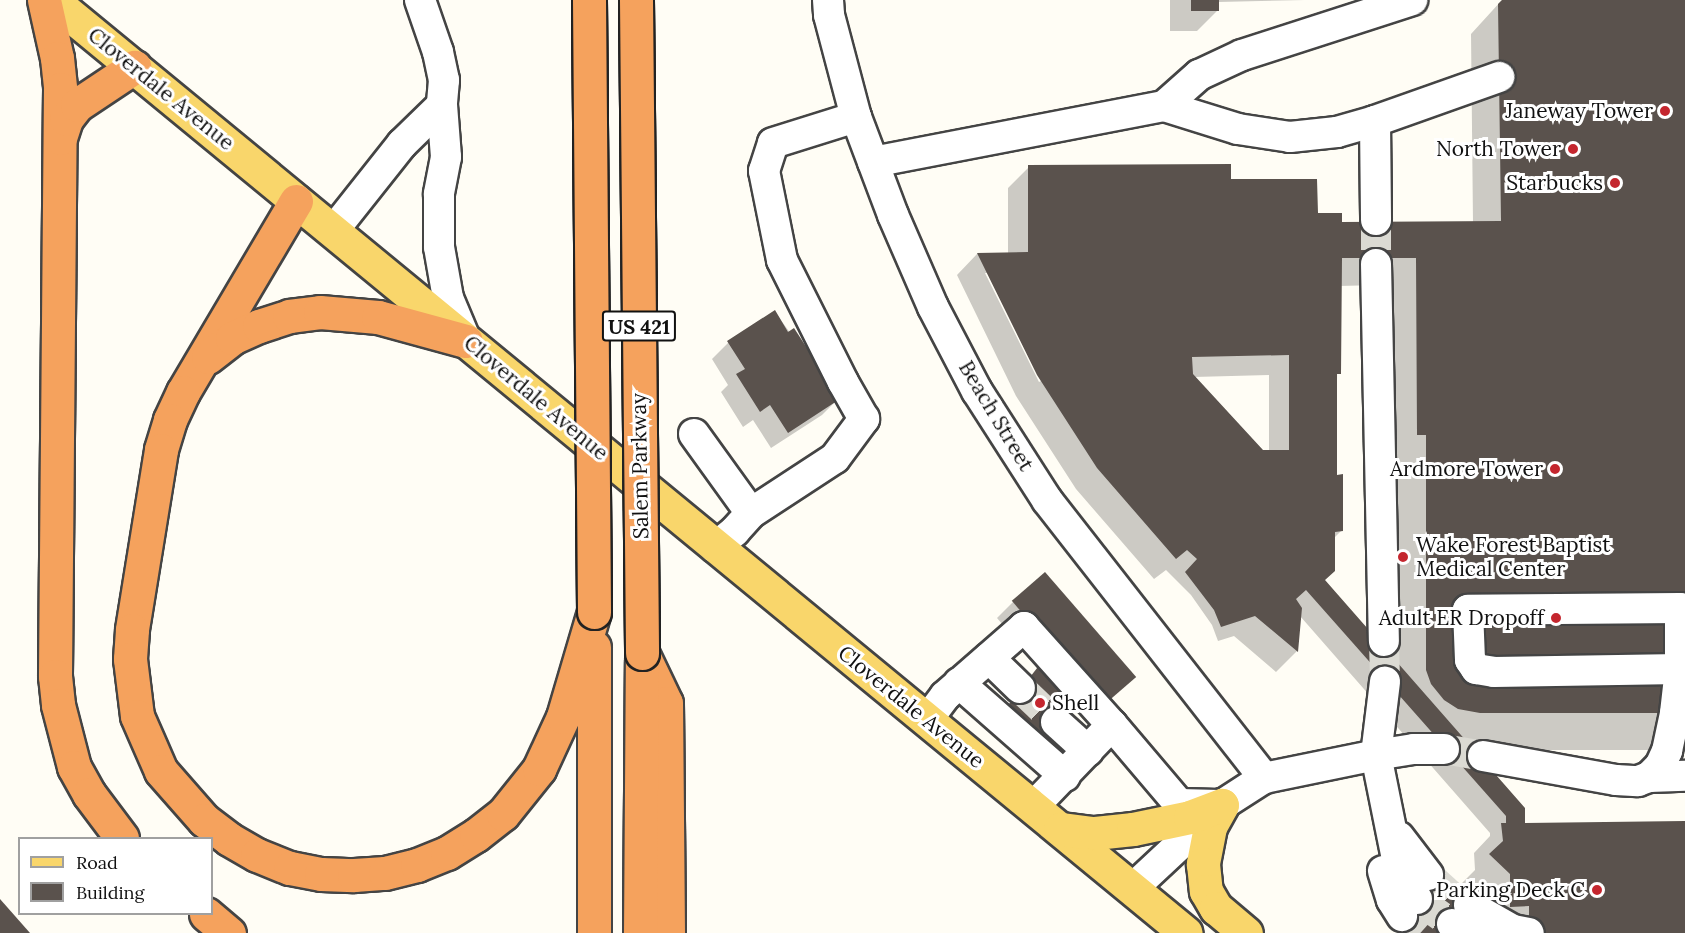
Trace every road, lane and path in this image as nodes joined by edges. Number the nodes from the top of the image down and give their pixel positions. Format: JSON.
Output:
{"nodes":[{"id":1,"x":44,"y":0,"type":"edge"},
{"id":2,"x":52,"y":0,"type":"edge"},
{"id":3,"x":420,"y":0,"type":"edge"},
{"id":4,"x":589,"y":0,"type":"edge"},
{"id":5,"x":636,"y":0,"type":"edge"},
{"id":6,"x":828,"y":0,"type":"edge"},
{"id":7,"x":1412,"y":0,"type":"edge"},
{"id":8,"x":134,"y":68,"type":"junction"},
{"id":9,"x":1499,"y":77,"type":"dead end"},
{"id":10,"x":442,"y":105,"type":"junction"},
{"id":11,"x":1164,"y":106,"type":"junction"},
{"id":12,"x":856,"y":117,"type":"junction"},
{"id":13,"x":1376,"y":121,"type":"junction"},
{"id":14,"x":59,"y":140,"type":"junction"},
{"id":15,"x":873,"y":162,"type":"junction"},
{"id":16,"x":296,"y":201,"type":"junction"},
{"id":17,"x":1376,"y":220,"type":"tunnel mouth"},
{"id":18,"x":333,"y":231,"type":"junction"},
{"id":19,"x":1376,"y":264,"type":"tunnel mouth"},
{"id":20,"x":466,"y":341,"type":"junction"},
{"id":21,"x":201,"y":361,"type":"junction"},
{"id":22,"x":694,"y":434,"type":"dead end"},
{"id":23,"x":751,"y":513,"type":"junction"},
{"id":24,"x":715,"y":547,"type":"junction"},
{"id":25,"x":594,"y":612,"type":"junction"},
{"id":26,"x":1384,"y":641,"type":"tunnel mouth"},
{"id":27,"x":642,"y":652,"type":"junction"},
{"id":28,"x":989,"y":658,"type":"junction"},
{"id":29,"x":1680,"y":669,"type":"junction"},
{"id":30,"x":1385,"y":682,"type":"tunnel mouth"},
{"id":31,"x":959,"y":683,"type":"junction"},
{"id":32,"x":1020,"y":688,"type":"tunnel mouth"},
{"id":33,"x":927,"y":720,"type":"junction"},
{"id":34,"x":1056,"y":722,"type":"tunnel mouth"},
{"id":35,"x":1112,"y":725,"type":"junction"},
{"id":36,"x":1444,"y":749,"type":"tunnel mouth"},
{"id":37,"x":1088,"y":751,"type":"junction"},
{"id":38,"x":1376,"y":754,"type":"junction"},
{"id":39,"x":1483,"y":756,"type":"tunnel mouth"},
{"id":40,"x":1065,"y":776,"type":"junction"},
{"id":41,"x":1685,"y":776,"type":"edge"},
{"id":42,"x":1649,"y":777,"type":"junction"},
{"id":43,"x":1264,"y":778,"type":"junction"},
{"id":44,"x":1222,"y":805,"type":"junction"},
{"id":45,"x":1034,"y":807,"type":"junction"},
{"id":46,"x":1388,"y":818,"type":"junction"},
{"id":47,"x":1060,"y":829,"type":"junction"},
{"id":48,"x":121,"y":837,"type":"edge"},
{"id":49,"x":1132,"y":889,"type":"junction"},
{"id":50,"x":207,"y":915,"type":"edge"},
{"id":51,"x":1467,"y":921,"type":"tunnel mouth"},
{"id":52,"x":1515,"y":932,"type":"edge"},
{"id":53,"x":229,"y":933,"type":"edge"},
{"id":54,"x":594,"y":933,"type":"edge"},
{"id":55,"x":640,"y":933,"type":"edge"},
{"id":56,"x":668,"y":933,"type":"edge"},
{"id":57,"x":1186,"y":933,"type":"edge"},
{"id":58,"x":1246,"y":933,"type":"edge"}],
"edges":[{"from":1,"to":14,"type":"highway"},
{"from":2,"to":8,"type":"main road","name":"Cloverdale Avenue"},
{"from":3,"to":10,"type":"street"},
{"from":4,"to":25,"type":"highway","number":"US 421","bridge":true},
{"from":5,"to":27,"type":"highway","name":"Salem Parkway","number":"US 421","bridge":true},
{"from":6,"to":12,"type":"street","name":"Beach Street"},
{"from":7,"to":11,"type":"street"},
{"from":8,"to":14,"type":"highway"},
{"from":8,"to":16,"type":"main road","name":"Cloverdale Avenue"},
{"from":9,"to":13,"type":"street"},
{"from":10,"to":18,"type":"street"},
{"from":10,"to":20,"type":"street"},
{"from":11,"to":13,"type":"street"},
{"from":11,"to":15,"type":"street"},
{"from":12,"to":15,"type":"street","name":"Beach Street"},
{"from":12,"to":23,"type":"street"},
{"from":13,"to":17,"type":"street"},
{"from":14,"to":48,"type":"highway"},
{"from":15,"to":43,"type":"street","name":"Beach Street"},
{"from":16,"to":18,"type":"main road","name":"Cloverdale Avenue"},
{"from":16,"to":21,"type":"highway"},
{"from":18,"to":20,"type":"main road","name":"Cloverdale Avenue"},
{"from":19,"to":26,"type":"street"},
{"from":20,"to":21,"type":"highway"},
{"from":20,"to":24,"type":"main road","name":"Cloverdale Avenue"},
{"from":21,"to":25,"type":"highway"},
{"from":22,"to":23,"type":"street"},
{"from":23,"to":24,"type":"street"},
{"from":24,"to":33,"type":"main road","name":"Cloverdale Avenue"},
{"from":25,"to":54,"type":"highway","number":"US 421"},
{"from":27,"to":55,"type":"highway","name":"Salem Parkway","number":"US 421"},
{"from":27,"to":56,"type":"highway"},
{"from":28,"to":31,"type":"street"},
{"from":28,"to":32,"type":"street"},
{"from":28,"to":35,"type":"street"},
{"from":29,"to":29,"type":"street"},
{"from":29,"to":42,"type":"street"},
{"from":30,"to":38,"type":"street"},
{"from":31,"to":33,"type":"street"},
{"from":31,"to":40,"type":"street"},
{"from":33,"to":45,"type":"main road","name":"Cloverdale Avenue"},
{"from":34,"to":37,"type":"street"},
{"from":35,"to":37,"type":"street"},
{"from":35,"to":44,"type":"street"},
{"from":36,"to":38,"type":"street"},
{"from":37,"to":40,"type":"street"},
{"from":38,"to":43,"type":"street"},
{"from":38,"to":46,"type":"street"},
{"from":39,"to":42,"type":"street"},
{"from":40,"to":45,"type":"street"},
{"from":41,"to":42,"type":"street"},
{"from":43,"to":44,"type":"street"},
{"from":44,"to":47,"type":"main road"},
{"from":44,"to":49,"type":"street"},
{"from":44,"to":58,"type":"main road"},
{"from":45,"to":47,"type":"main road","name":"Cloverdale Avenue"},
{"from":46,"to":46,"type":"street"},
{"from":47,"to":49,"type":"main road","name":"Cloverdale Avenue"},
{"from":49,"to":57,"type":"main road","name":"Cloverdale Avenue"},
{"from":50,"to":53,"type":"highway"},
{"from":51,"to":52,"type":"street"}]}
